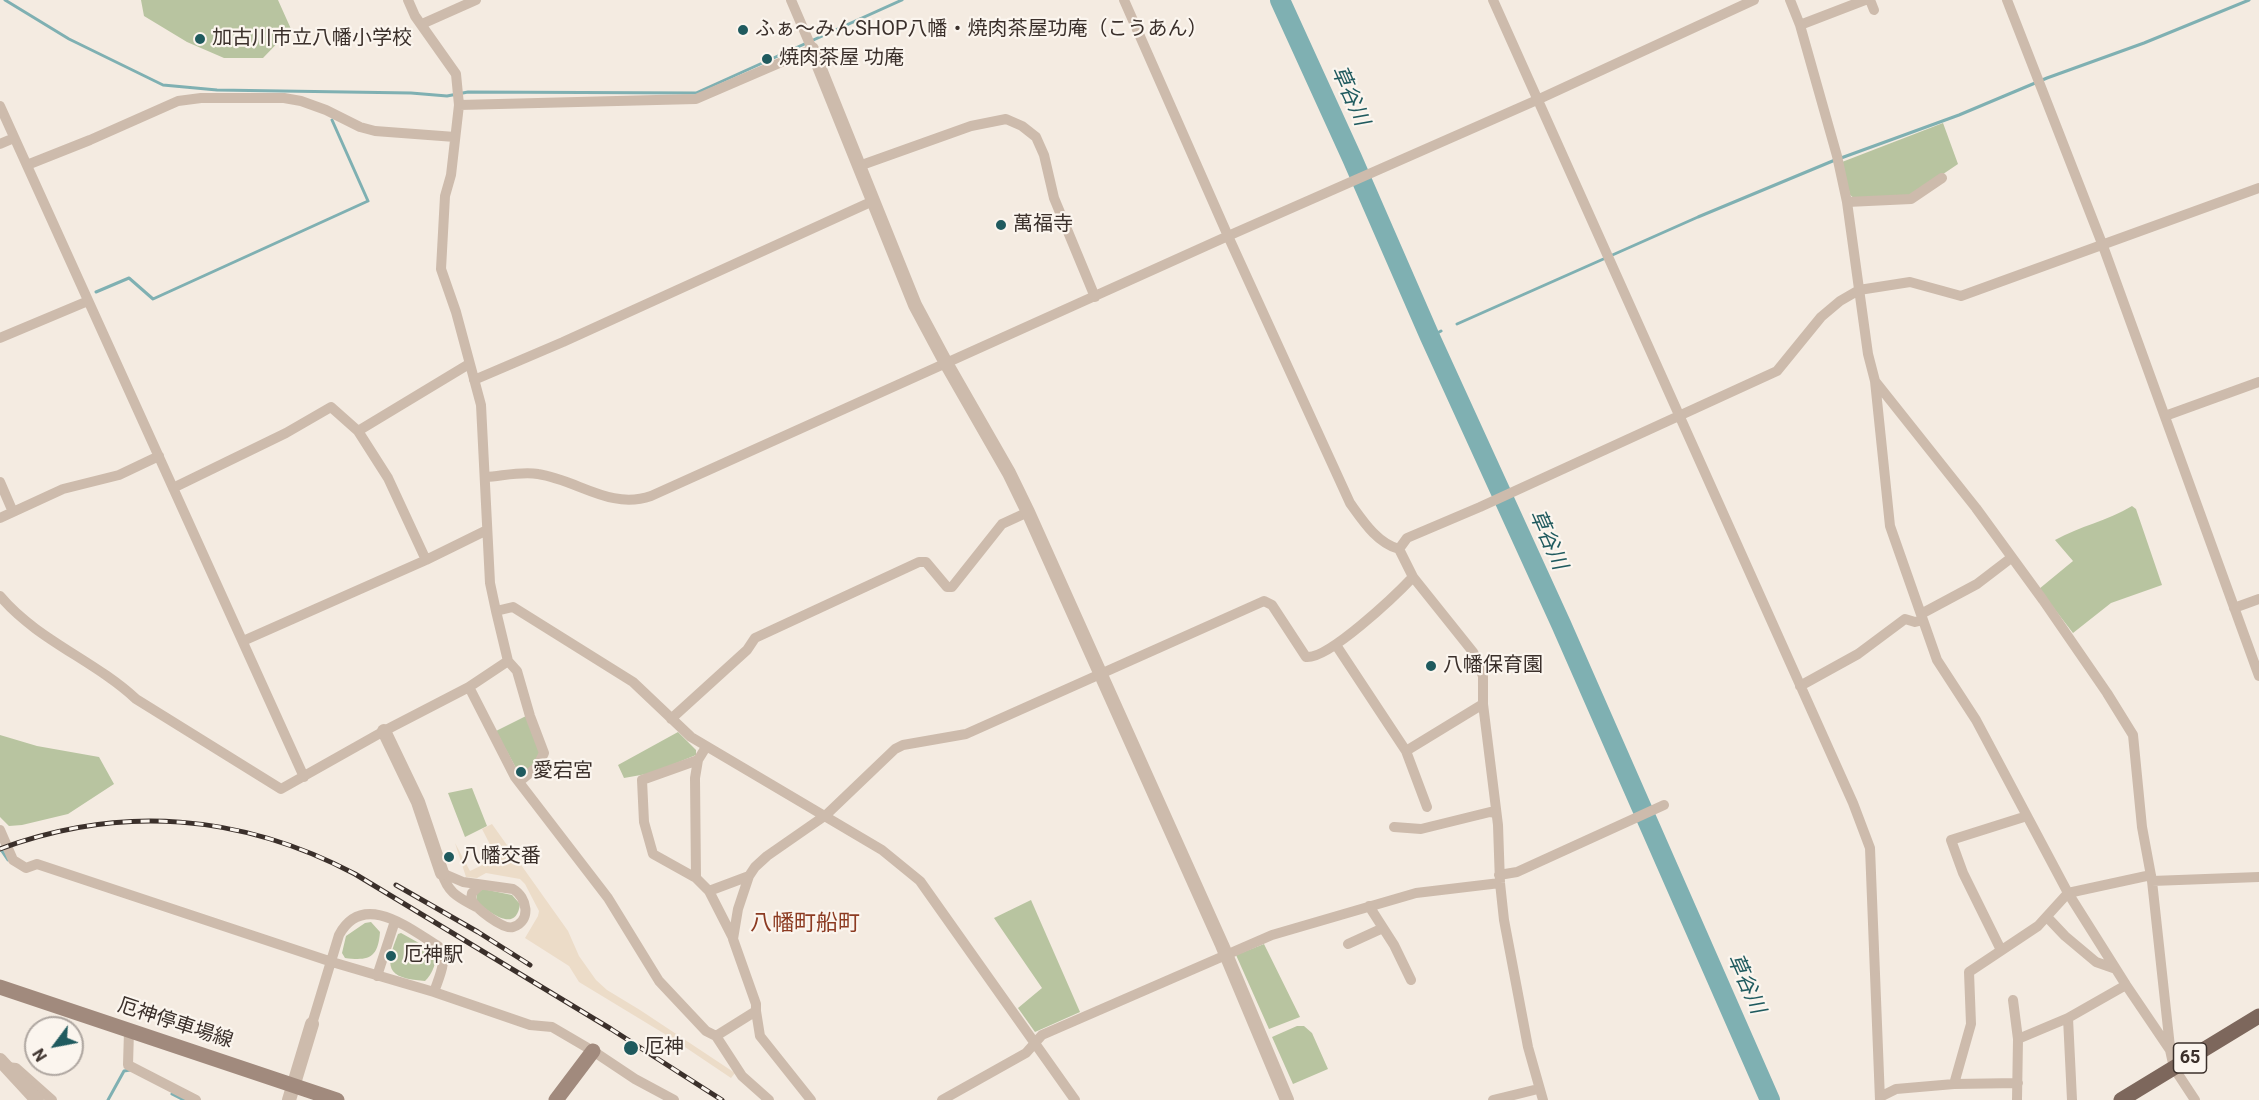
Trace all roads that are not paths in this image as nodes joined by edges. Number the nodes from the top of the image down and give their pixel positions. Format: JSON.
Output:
{"nodes":[{"id":1,"x":408,"y":0,"type":"edge"},
{"id":2,"x":476,"y":0,"type":"edge"},
{"id":3,"x":791,"y":0,"type":"edge"},
{"id":4,"x":1124,"y":0,"type":"edge"},
{"id":5,"x":1492,"y":0,"type":"edge"},
{"id":6,"x":1754,"y":0,"type":"edge"},
{"id":7,"x":1790,"y":0,"type":"edge"},
{"id":8,"x":1865,"y":0,"type":"edge"},
{"id":9,"x":2007,"y":0,"type":"edge"},
{"id":10,"x":422,"y":24,"type":"junction"},
{"id":11,"x":1800,"y":25,"type":"junction"},
{"id":12,"x":812,"y":49,"type":"junction"},
{"id":13,"x":1537,"y":100,"type":"junction"},
{"id":14,"x":459,"y":105,"type":"junction"},
{"id":15,"x":0,"y":106,"type":"edge"},
{"id":16,"x":455,"y":137,"type":"junction"},
{"id":17,"x":15,"y":138,"type":"junction"},
{"id":18,"x":0,"y":144,"type":"edge"},
{"id":19,"x":27,"y":165,"type":"junction"},
{"id":20,"x":859,"y":166,"type":"junction"},
{"id":21,"x":1942,"y":178,"type":"dead end"},
{"id":22,"x":2259,"y":188,"type":"edge"},
{"id":23,"x":873,"y":201,"type":"junction"},
{"id":24,"x":1847,"y":202,"type":"junction"},
{"id":25,"x":1228,"y":236,"type":"junction"},
{"id":26,"x":2103,"y":246,"type":"junction"},
{"id":27,"x":1859,"y":290,"type":"junction"},
{"id":28,"x":1095,"y":297,"type":"junction"},
{"id":29,"x":88,"y":301,"type":"junction"},
{"id":30,"x":0,"y":338,"type":"edge"},
{"id":31,"x":946,"y":363,"type":"junction"},
{"id":32,"x":469,"y":364,"type":"junction"},
{"id":33,"x":474,"y":380,"type":"junction"},
{"id":34,"x":1875,"y":381,"type":"junction"},
{"id":35,"x":2259,"y":382,"type":"edge"},
{"id":36,"x":1679,"y":416,"type":"junction"},
{"id":37,"x":2165,"y":416,"type":"junction"},
{"id":38,"x":358,"y":431,"type":"junction"},
{"id":39,"x":159,"y":456,"type":"junction"},
{"id":40,"x":486,"y":477,"type":"junction"},
{"id":41,"x":0,"y":482,"type":"edge"},
{"id":42,"x":173,"y":488,"type":"junction"},
{"id":43,"x":13,"y":512,"type":"junction"},
{"id":44,"x":1028,"y":512,"type":"junction"},
{"id":45,"x":0,"y":518,"type":"edge"},
{"id":46,"x":487,"y":530,"type":"junction"},
{"id":47,"x":1399,"y":549,"type":"junction"},
{"id":48,"x":2011,"y":558,"type":"junction"},
{"id":49,"x":426,"y":560,"type":"junction"},
{"id":50,"x":1413,"y":577,"type":"junction"},
{"id":51,"x":0,"y":596,"type":"edge"},
{"id":52,"x":2259,"y":599,"type":"edge"},
{"id":53,"x":2234,"y":608,"type":"junction"},
{"id":54,"x":496,"y":611,"type":"junction"},
{"id":55,"x":1922,"y":617,"type":"junction"},
{"id":56,"x":243,"y":641,"type":"junction"},
{"id":57,"x":1336,"y":645,"type":"junction"},
{"id":58,"x":508,"y":661,"type":"junction"},
{"id":59,"x":1101,"y":674,"type":"junction"},
{"id":60,"x":2259,"y":676,"type":"edge"},
{"id":61,"x":1800,"y":686,"type":"junction"},
{"id":62,"x":469,"y":687,"type":"junction"},
{"id":63,"x":1482,"y":704,"type":"junction"},
{"id":64,"x":670,"y":719,"type":"junction"},
{"id":65,"x":384,"y":731,"type":"junction"},
{"id":66,"x":706,"y":747,"type":"junction"},
{"id":67,"x":1406,"y":751,"type":"junction"},
{"id":68,"x":698,"y":760,"type":"junction"},
{"id":69,"x":304,"y":777,"type":"junction"},
{"id":70,"x":519,"y":782,"type":"junction"},
{"id":71,"x":1665,"y":805,"type":"dead end"},
{"id":72,"x":1427,"y":807,"type":"dead end"},
{"id":73,"x":1496,"y":813,"type":"junction"},
{"id":74,"x":826,"y":815,"type":"junction"},
{"id":75,"x":2027,"y":816,"type":"junction"},
{"id":76,"x":1394,"y":827,"type":"dead end"},
{"id":77,"x":0,"y":831,"type":"edge"},
{"id":78,"x":442,"y":873,"type":"junction"},
{"id":79,"x":749,"y":876,"type":"junction"},
{"id":80,"x":2259,"y":877,"type":"edge"},
{"id":81,"x":696,"y":878,"type":"junction"},
{"id":82,"x":2152,"y":878,"type":"junction"},
{"id":83,"x":1500,"y":879,"type":"junction"},
{"id":84,"x":480,"y":885,"type":"junction"},
{"id":85,"x":709,"y":891,"type":"junction"},
{"id":86,"x":2068,"y":893,"type":"junction"},
{"id":87,"x":1369,"y":906,"type":"junction"},
{"id":88,"x":478,"y":909,"type":"junction"},
{"id":89,"x":2047,"y":917,"type":"junction"},
{"id":90,"x":395,"y":921,"type":"junction"},
{"id":91,"x":1383,"y":928,"type":"junction"},
{"id":92,"x":733,"y":939,"type":"junction"},
{"id":93,"x":1348,"y":944,"type":"dead end"},
{"id":94,"x":2001,"y":950,"type":"junction"},
{"id":95,"x":1226,"y":954,"type":"junction"},
{"id":96,"x":332,"y":962,"type":"junction"},
{"id":97,"x":2116,"y":969,"type":"junction"},
{"id":98,"x":377,"y":976,"type":"junction"},
{"id":99,"x":1412,"y":980,"type":"dead end"},
{"id":100,"x":2126,"y":985,"type":"junction"},
{"id":101,"x":0,"y":987,"type":"edge"},
{"id":102,"x":434,"y":992,"type":"junction"},
{"id":103,"x":2013,"y":1000,"type":"dead end"},
{"id":104,"x":756,"y":1011,"type":"junction"},
{"id":105,"x":2259,"y":1016,"type":"edge"},
{"id":106,"x":2068,"y":1018,"type":"junction"},
{"id":107,"x":312,"y":1024,"type":"joint"},
{"id":108,"x":129,"y":1031,"type":"junction"},
{"id":109,"x":716,"y":1036,"type":"junction"},
{"id":110,"x":2018,"y":1039,"type":"junction"},
{"id":111,"x":1035,"y":1043,"type":"junction"},
{"id":112,"x":2170,"y":1050,"type":"junction"},
{"id":113,"x":593,"y":1051,"type":"junction"},
{"id":114,"x":3,"y":1064,"type":"edge"},
{"id":115,"x":2174,"y":1068,"type":"junction"},
{"id":116,"x":2018,"y":1083,"type":"junction"},
{"id":117,"x":1954,"y":1084,"type":"junction"},
{"id":118,"x":1538,"y":1089,"type":"junction"},
{"id":119,"x":291,"y":1093,"type":"edge"},
{"id":120,"x":1880,"y":1098,"type":"edge"},
{"id":121,"x":37,"y":1100,"type":"edge"},
{"id":122,"x":52,"y":1100,"type":"edge"},
{"id":123,"x":196,"y":1100,"type":"edge"},
{"id":124,"x":337,"y":1100,"type":"edge"},
{"id":125,"x":556,"y":1100,"type":"edge"},
{"id":126,"x":674,"y":1100,"type":"edge"},
{"id":127,"x":769,"y":1100,"type":"edge"},
{"id":128,"x":811,"y":1100,"type":"edge"},
{"id":129,"x":942,"y":1100,"type":"edge"},
{"id":130,"x":1075,"y":1100,"type":"edge"},
{"id":131,"x":1287,"y":1100,"type":"edge"},
{"id":132,"x":1493,"y":1100,"type":"edge"},
{"id":133,"x":1542,"y":1100,"type":"edge"},
{"id":134,"x":2017,"y":1100,"type":"edge"},
{"id":135,"x":2072,"y":1100,"type":"edge"},
{"id":136,"x":2121,"y":1100,"type":"edge"},
{"id":137,"x":2195,"y":1100,"type":"edge"}],
"edges":[{"from":1,"to":10,"type":"street"},
{"from":2,"to":10,"type":"street"},
{"from":3,"to":12,"type":"street"},
{"from":4,"to":25,"type":"street"},
{"from":5,"to":13,"type":"street"},
{"from":6,"to":13,"type":"street"},
{"from":7,"to":11,"type":"street"},
{"from":8,"to":11,"type":"street"},
{"from":9,"to":26,"type":"street"},
{"from":10,"to":14,"type":"street"},
{"from":11,"to":24,"type":"street"},
{"from":12,"to":14,"type":"street"},
{"from":12,"to":20,"type":"street"},
{"from":13,"to":25,"type":"street"},
{"from":13,"to":36,"type":"street"},
{"from":14,"to":16,"type":"street"},
{"from":15,"to":17,"type":"street"},
{"from":16,"to":19,"type":"street"},
{"from":16,"to":32,"type":"street"},
{"from":17,"to":18,"type":"street"},
{"from":17,"to":19,"type":"street"},
{"from":19,"to":29,"type":"street"},
{"from":20,"to":23,"type":"street"},
{"from":20,"to":28,"type":"street"},
{"from":21,"to":24,"type":"street"},
{"from":22,"to":26,"type":"street"},
{"from":23,"to":31,"type":"street"},
{"from":23,"to":33,"type":"street"},
{"from":24,"to":27,"type":"street"},
{"from":25,"to":28,"type":"street"},
{"from":25,"to":47,"type":"street"},
{"from":26,"to":27,"type":"street"},
{"from":26,"to":37,"type":"street"},
{"from":27,"to":34,"type":"street"},
{"from":27,"to":36,"type":"street"},
{"from":28,"to":31,"type":"street"},
{"from":29,"to":30,"type":"street"},
{"from":29,"to":39,"type":"street"},
{"from":31,"to":40,"type":"street"},
{"from":31,"to":44,"type":"street"},
{"from":32,"to":33,"type":"street"},
{"from":32,"to":38,"type":"street"},
{"from":33,"to":40,"type":"street"},
{"from":34,"to":48,"type":"street"},
{"from":34,"to":55,"type":"street"},
{"from":35,"to":37,"type":"street"},
{"from":36,"to":47,"type":"street"},
{"from":36,"to":61,"type":"street"},
{"from":37,"to":53,"type":"street"},
{"from":38,"to":42,"type":"street"},
{"from":38,"to":49,"type":"street"},
{"from":39,"to":42,"type":"street"},
{"from":39,"to":43,"type":"street"},
{"from":40,"to":46,"type":"street"},
{"from":41,"to":43,"type":"street"},
{"from":42,"to":56,"type":"street"},
{"from":43,"to":45,"type":"street"},
{"from":44,"to":59,"type":"street"},
{"from":44,"to":64,"type":"street"},
{"from":46,"to":49,"type":"street"},
{"from":46,"to":54,"type":"street"},
{"from":47,"to":50,"type":"street"},
{"from":48,"to":55,"type":"street"},
{"from":48,"to":82,"type":"street"},
{"from":49,"to":56,"type":"street"},
{"from":50,"to":57,"type":"street"},
{"from":50,"to":63,"type":"street"},
{"from":51,"to":69,"type":"street"},
{"from":52,"to":53,"type":"street"},
{"from":53,"to":60,"type":"street"},
{"from":54,"to":58,"type":"street"},
{"from":54,"to":64,"type":"street"},
{"from":55,"to":61,"type":"street"},
{"from":55,"to":75,"type":"street"},
{"from":56,"to":69,"type":"street"},
{"from":57,"to":59,"type":"street"},
{"from":57,"to":67,"type":"street"},
{"from":58,"to":62,"type":"street"},
{"from":58,"to":70,"type":"street"},
{"from":59,"to":74,"type":"street"},
{"from":59,"to":95,"type":"street"},
{"from":61,"to":120,"type":"street"},
{"from":62,"to":65,"type":"street"},
{"from":62,"to":70,"type":"street"},
{"from":63,"to":67,"type":"street"},
{"from":63,"to":73,"type":"street"},
{"from":64,"to":66,"type":"street"},
{"from":65,"to":69,"type":"street"},
{"from":65,"to":78,"type":"street"},
{"from":66,"to":68,"type":"street"},
{"from":66,"to":74,"type":"street"},
{"from":67,"to":72,"type":"street"},
{"from":68,"to":81,"type":"street"},
{"from":68,"to":81,"type":"street"},
{"from":70,"to":109,"type":"street"},
{"from":71,"to":83,"type":"street"},
{"from":73,"to":76,"type":"street"},
{"from":73,"to":83,"type":"street"},
{"from":74,"to":79,"type":"street"},
{"from":74,"to":111,"type":"street"},
{"from":75,"to":86,"type":"street"},
{"from":75,"to":94,"type":"street"},
{"from":77,"to":96,"type":"street"},
{"from":78,"to":84,"type":"street"},
{"from":78,"to":88,"type":"street"},
{"from":79,"to":85,"type":"street"},
{"from":79,"to":92,"type":"street"},
{"from":80,"to":82,"type":"street"},
{"from":81,"to":85,"type":"street"},
{"from":82,"to":86,"type":"street"},
{"from":82,"to":112,"type":"street"},
{"from":83,"to":87,"type":"street"},
{"from":83,"to":118,"type":"street"},
{"from":84,"to":88,"type":"street"},
{"from":84,"to":88,"type":"street"},
{"from":85,"to":92,"type":"street"},
{"from":86,"to":89,"type":"street"},
{"from":86,"to":97,"type":"street"},
{"from":87,"to":91,"type":"street"},
{"from":87,"to":95,"type":"street"},
{"from":89,"to":94,"type":"street"},
{"from":89,"to":97,"type":"street"},
{"from":90,"to":96,"type":"street"},
{"from":90,"to":98,"type":"street"},
{"from":90,"to":102,"type":"street"},
{"from":91,"to":93,"type":"street"},
{"from":91,"to":99,"type":"street"},
{"from":92,"to":104,"type":"street"},
{"from":94,"to":117,"type":"street"},
{"from":95,"to":111,"type":"street"},
{"from":95,"to":131,"type":"street"},
{"from":96,"to":98,"type":"street"},
{"from":96,"to":107,"type":"street"},
{"from":97,"to":100,"type":"street"},
{"from":98,"to":102,"type":"street"},
{"from":100,"to":106,"type":"street"},
{"from":100,"to":112,"type":"street"},
{"from":101,"to":108,"type":"main road","name":"厄神停車場線"},
{"from":102,"to":113,"type":"street"},
{"from":103,"to":110,"type":"street"},
{"from":104,"to":109,"type":"street"},
{"from":104,"to":128,"type":"street"},
{"from":105,"to":115,"type":"main road","number":"65"},
{"from":106,"to":110,"type":"street"},
{"from":106,"to":135,"type":"street"},
{"from":107,"to":119,"type":"street"},
{"from":108,"to":119,"type":"main road","name":"厄神停車場線"},
{"from":108,"to":123,"type":"street"},
{"from":109,"to":127,"type":"street"},
{"from":110,"to":116,"type":"street"},
{"from":111,"to":129,"type":"street"},
{"from":111,"to":130,"type":"street"},
{"from":112,"to":115,"type":"street"},
{"from":113,"to":125,"type":"main road"},
{"from":113,"to":126,"type":"street"},
{"from":114,"to":121,"type":"street"},
{"from":114,"to":122,"type":"street"},
{"from":115,"to":136,"type":"main road","number":"65"},
{"from":115,"to":137,"type":"street"},
{"from":116,"to":117,"type":"street"},
{"from":116,"to":134,"type":"street"},
{"from":117,"to":120,"type":"street"},
{"from":118,"to":132,"type":"street"},
{"from":118,"to":133,"type":"street"},
{"from":119,"to":124,"type":"main road","name":"厄神停車場線"}]}
